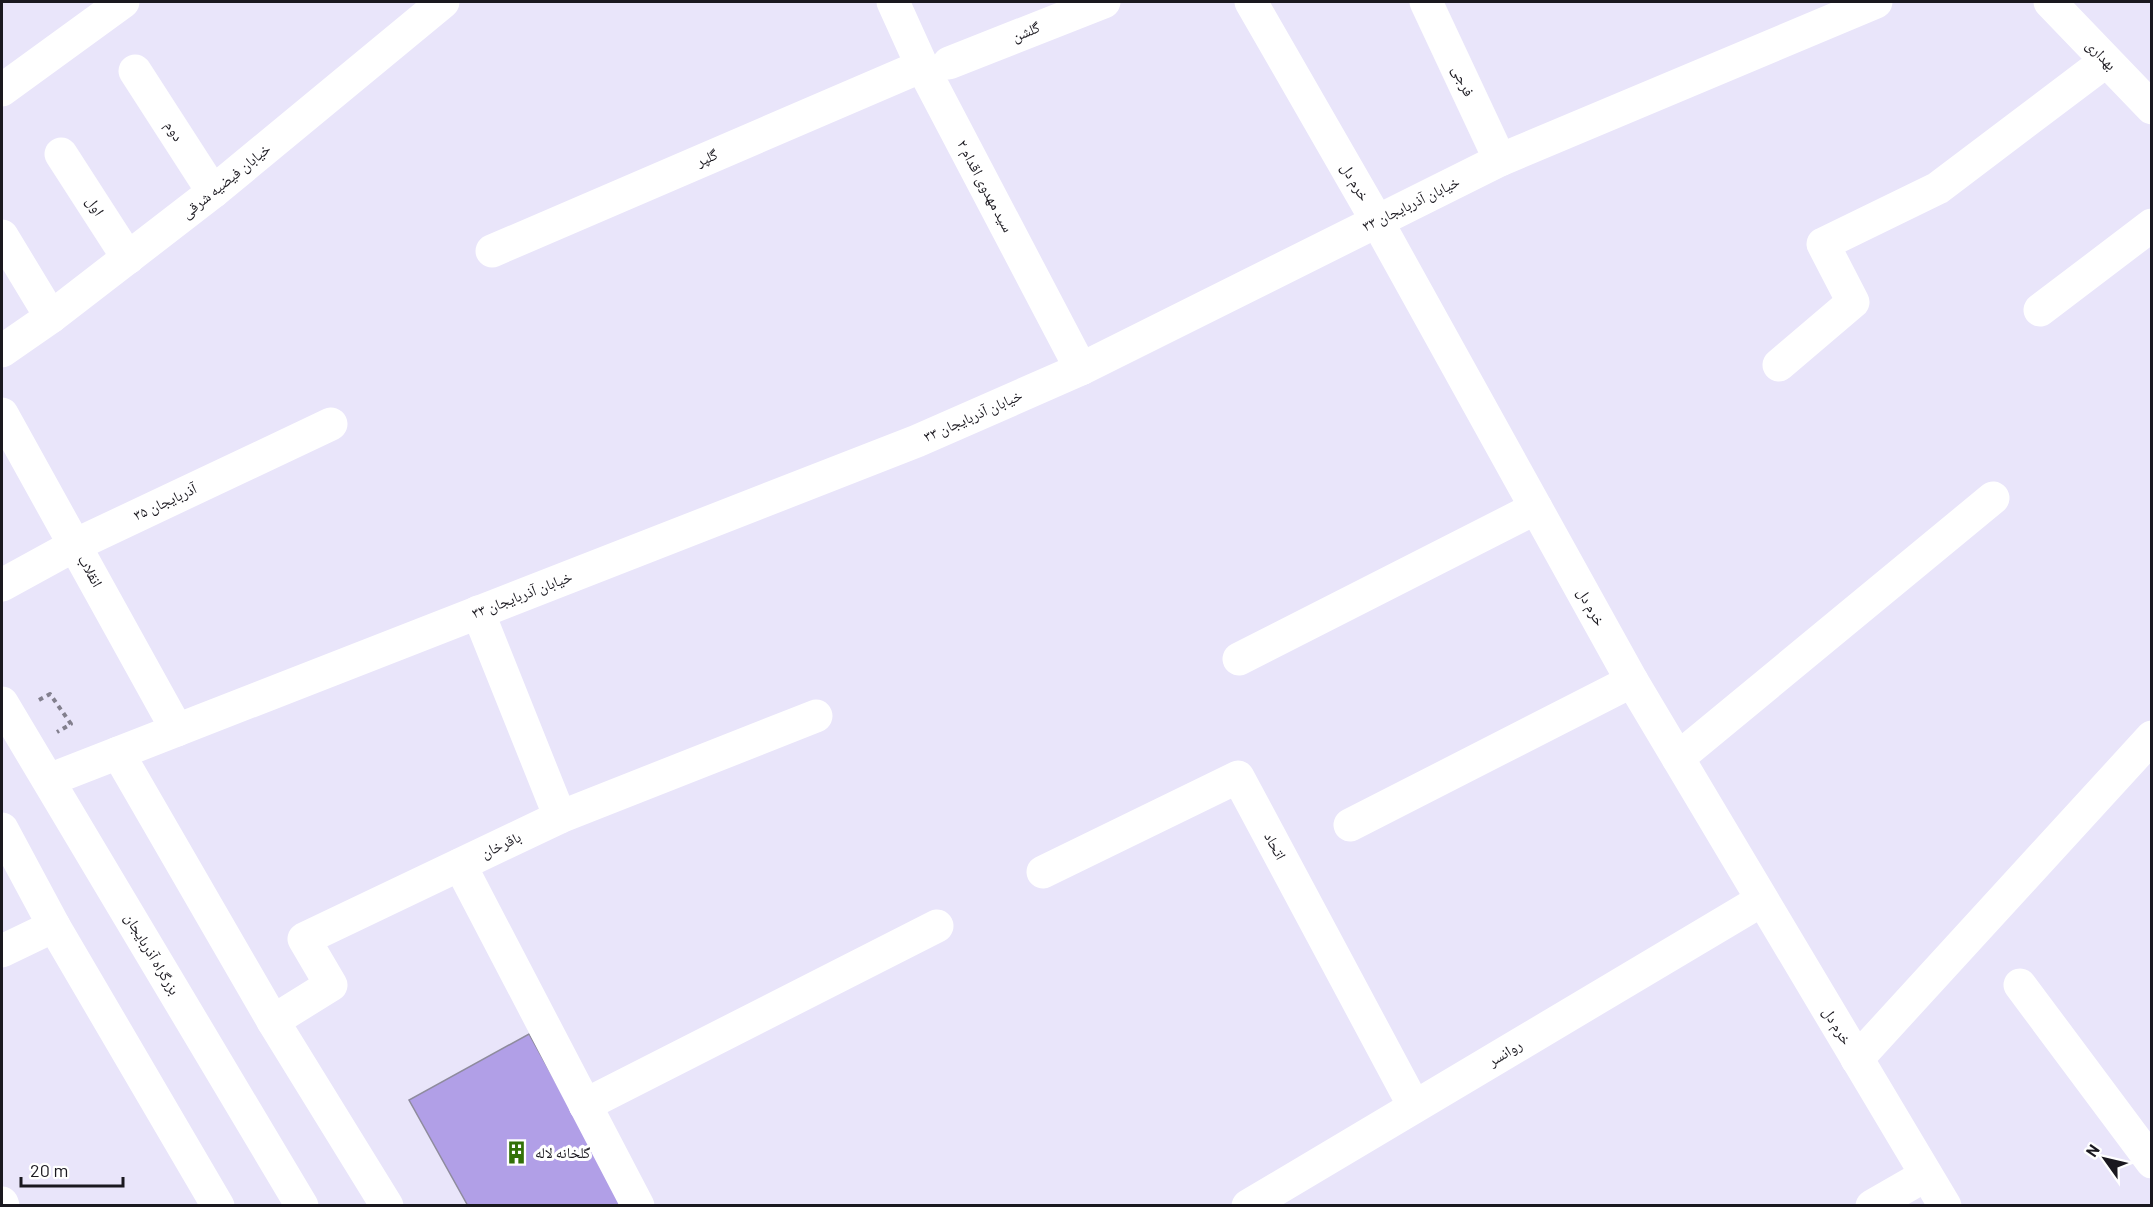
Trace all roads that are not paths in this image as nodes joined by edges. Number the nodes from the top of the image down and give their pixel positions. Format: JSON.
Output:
{"nodes":[{"id":1,"x":123,"y":2,"type":"edge"},
{"id":2,"x":893,"y":2,"type":"edge"},
{"id":3,"x":1104,"y":2,"type":"edge"},
{"id":4,"x":1251,"y":2,"type":"edge"},
{"id":5,"x":1426,"y":2,"type":"edge"},
{"id":6,"x":1876,"y":2,"type":"edge"},
{"id":7,"x":2050,"y":2,"type":"edge"},
{"id":8,"x":439,"y":3,"type":"edge"},
{"id":9,"x":2106,"y":61,"type":"junction"},
{"id":10,"x":935,"y":64,"type":"junction"},
{"id":11,"x":135,"y":71,"type":"dead end"},
{"id":12,"x":2,"y":90,"type":"edge"},
{"id":13,"x":2151,"y":108,"type":"edge"},
{"id":14,"x":61,"y":154,"type":"dead end"},
{"id":15,"x":1500,"y":160,"type":"junction"},
{"id":16,"x":213,"y":192,"type":"junction"},
{"id":17,"x":1377,"y":221,"type":"junction"},
{"id":18,"x":2151,"y":225,"type":"edge"},
{"id":19,"x":2,"y":236,"type":"edge"},
{"id":20,"x":492,"y":251,"type":"dead end"},
{"id":21,"x":128,"y":258,"type":"junction"},
{"id":22,"x":2040,"y":310,"type":"dead end"},
{"id":23,"x":51,"y":317,"type":"junction"},
{"id":24,"x":2,"y":351,"type":"edge"},
{"id":25,"x":1779,"y":365,"type":"dead end"},
{"id":26,"x":1081,"y":369,"type":"junction"},
{"id":27,"x":2,"y":414,"type":"edge"},
{"id":28,"x":331,"y":424,"type":"dead end"},
{"id":29,"x":1993,"y":498,"type":"dead end"},
{"id":30,"x":1536,"y":508,"type":"junction"},
{"id":31,"x":75,"y":545,"type":"junction"},
{"id":32,"x":2,"y":585,"type":"edge"},
{"id":33,"x":478,"y":612,"type":"junction"},
{"id":34,"x":1239,"y":659,"type":"dead end"},
{"id":35,"x":1632,"y":681,"type":"junction"},
{"id":36,"x":2,"y":703,"type":"edge"},
{"id":37,"x":816,"y":716,"type":"dead end"},
{"id":38,"x":177,"y":730,"type":"junction"},
{"id":39,"x":2151,"y":737,"type":"edge"},
{"id":40,"x":118,"y":753,"type":"junction"},
{"id":41,"x":1678,"y":758,"type":"junction"},
{"id":42,"x":49,"y":780,"type":"junction"},
{"id":43,"x":560,"y":817,"type":"junction"},
{"id":44,"x":1350,"y":825,"type":"dead end"},
{"id":45,"x":2,"y":828,"type":"edge"},
{"id":46,"x":460,"y":865,"type":"junction"},
{"id":47,"x":1043,"y":872,"type":"dead end"},
{"id":48,"x":1762,"y":900,"type":"junction"},
{"id":49,"x":54,"y":926,"type":"junction"},
{"id":50,"x":937,"y":926,"type":"dead end"},
{"id":51,"x":2,"y":951,"type":"edge"},
{"id":52,"x":2020,"y":985,"type":"dead end"},
{"id":53,"x":273,"y":1021,"type":"junction"},
{"id":54,"x":1857,"y":1059,"type":"junction"},
{"id":55,"x":585,"y":1106,"type":"junction"},
{"id":56,"x":1414,"y":1107,"type":"junction"},
{"id":57,"x":2151,"y":1162,"type":"edge"},
{"id":58,"x":1926,"y":1175,"type":"junction"},
{"id":59,"x":219,"y":1206,"type":"edge"},
{"id":60,"x":302,"y":1206,"type":"edge"},
{"id":61,"x":387,"y":1206,"type":"edge"},
{"id":62,"x":638,"y":1206,"type":"edge"},
{"id":63,"x":1248,"y":1206,"type":"edge"},
{"id":64,"x":1872,"y":1206,"type":"edge"},
{"id":65,"x":1944,"y":1206,"type":"edge"}],
"edges":[{"from":1,"to":12,"type":"main road"},
{"from":2,"to":10,"type":"main road","name":"سید مهدوی اقدام ۲"},
{"from":3,"to":10,"type":"main road","name":"گلشن"},
{"from":4,"to":17,"type":"main road","name":"خرم دل"},
{"from":5,"to":15,"type":"main road","name":"فرجی"},
{"from":6,"to":15,"type":"main road","name":"خیابان آذربایجان ۳۳"},
{"from":7,"to":9,"type":"main road","name":"بهداری"},
{"from":8,"to":16,"type":"main road","name":"خیابان فیضیه شرقی"},
{"from":9,"to":13,"type":"main road","name":"بهداری"},
{"from":9,"to":25,"type":"main road"},
{"from":10,"to":20,"type":"main road","name":"گلپر"},
{"from":10,"to":26,"type":"main road","name":"سید مهدوی اقدام ۲"},
{"from":11,"to":16,"type":"main road","name":"دوم"},
{"from":14,"to":21,"type":"main road","name":"اول"},
{"from":15,"to":17,"type":"main road","name":"خیابان آذربایجان ۳۳"},
{"from":16,"to":21,"type":"main road","name":"خیابان فیضیه شرقی"},
{"from":17,"to":26,"type":"main road","name":"خیابان آذربایجان ۳۳"},
{"from":17,"to":30,"type":"main road","name":"خرم دل"},
{"from":18,"to":22,"type":"main road"},
{"from":19,"to":23,"type":"main road"},
{"from":21,"to":23,"type":"main road","name":"خیابان فیضیه شرقی"},
{"from":23,"to":24,"type":"main road","name":"خیابان فیضیه شرقی"},
{"from":26,"to":33,"type":"main road","name":"خیابان آذربایجان ۳۳"},
{"from":27,"to":31,"type":"main road","name":"انقلاب"},
{"from":28,"to":31,"type":"main road","name":"آذربایجان ۳۵"},
{"from":29,"to":41,"type":"main road"},
{"from":30,"to":34,"type":"main road"},
{"from":30,"to":35,"type":"main road","name":"خرم دل"},
{"from":31,"to":32,"type":"main road","name":"آذربایجان ۳۵"},
{"from":31,"to":38,"type":"main road","name":"انقلاب"},
{"from":33,"to":38,"type":"main road","name":"خیابان آذربایجان ۳۳"},
{"from":33,"to":43,"type":"main road"},
{"from":35,"to":41,"type":"main road","name":"خرم دل"},
{"from":35,"to":44,"type":"main road"},
{"from":36,"to":42,"type":"main road","name":"بزرگراه آذربایجان"},
{"from":37,"to":43,"type":"main road","name":"باقرخان"},
{"from":38,"to":40,"type":"main road","name":"خیابان آذربایجان ۳۳"},
{"from":39,"to":54,"type":"main road"},
{"from":40,"to":42,"type":"main road","name":"خیابان آذربایجان ۳۳"},
{"from":40,"to":53,"type":"main road"},
{"from":41,"to":48,"type":"main road","name":"خرم دل"},
{"from":42,"to":60,"type":"main road","name":"بزرگراه آذربایجان"},
{"from":43,"to":46,"type":"main road","name":"باقرخان"},
{"from":45,"to":49,"type":"main road"},
{"from":46,"to":53,"type":"main road","name":"باقرخان"},
{"from":46,"to":55,"type":"main road"},
{"from":47,"to":56,"type":"main road","name":"اتحاد"},
{"from":48,"to":54,"type":"main road","name":"خرم دل"},
{"from":48,"to":56,"type":"main road","name":"روانسر"},
{"from":49,"to":51,"type":"main road"},
{"from":49,"to":59,"type":"main road"},
{"from":50,"to":55,"type":"main road"},
{"from":52,"to":57,"type":"main road"},
{"from":53,"to":61,"type":"main road"},
{"from":54,"to":58,"type":"main road","name":"خرم دل"},
{"from":55,"to":62,"type":"main road"},
{"from":56,"to":63,"type":"main road","name":"روانسر"},
{"from":58,"to":64,"type":"main road"},
{"from":58,"to":65,"type":"main road","name":"خرم دل"}]}
